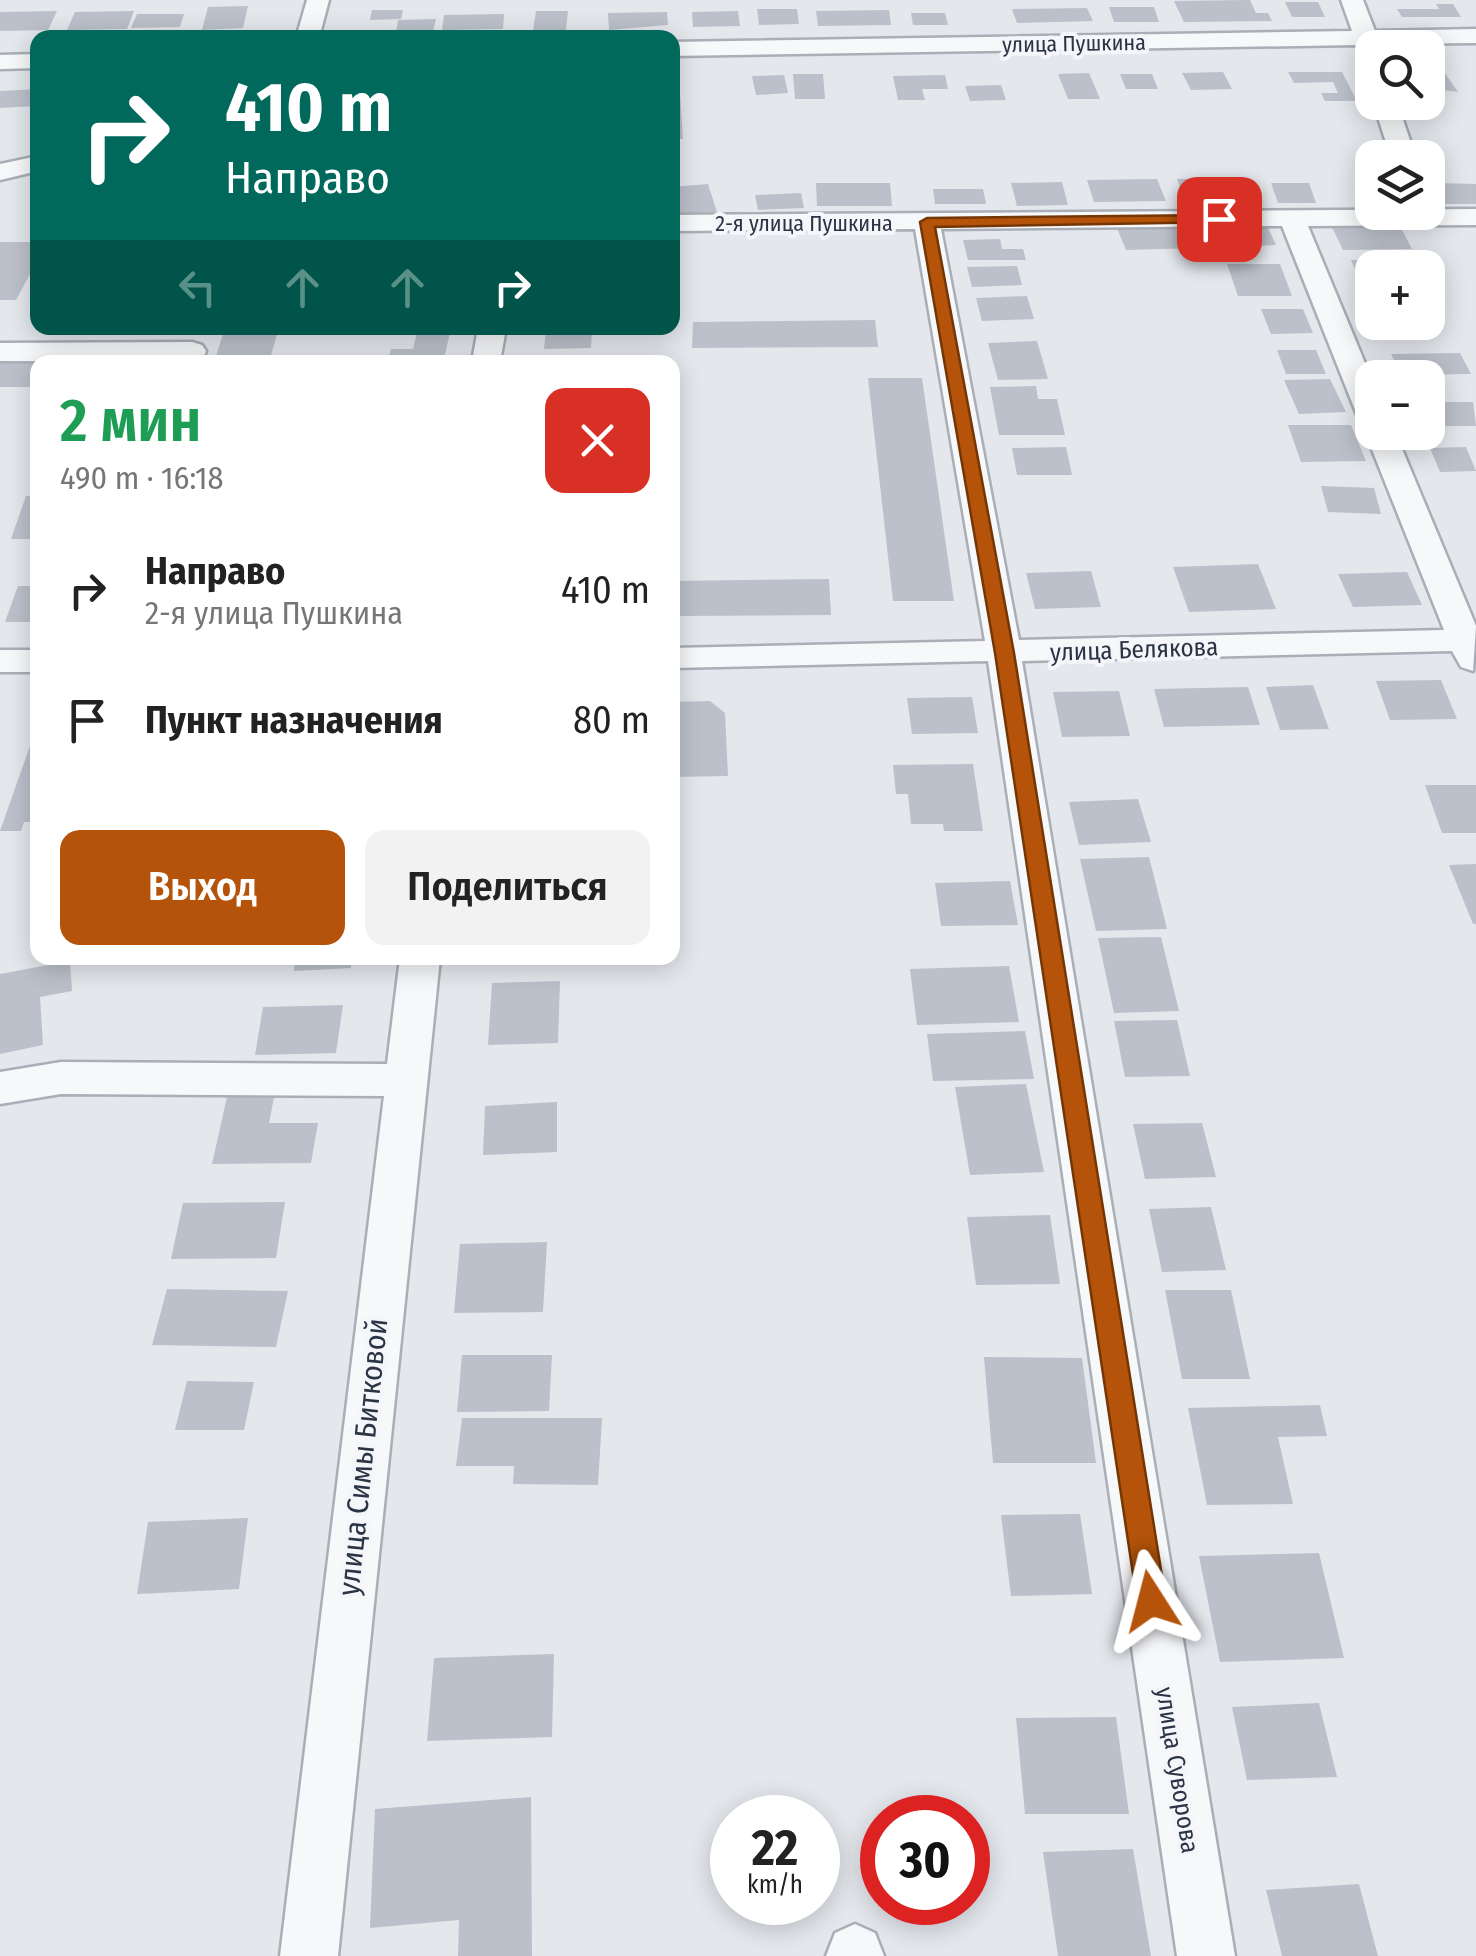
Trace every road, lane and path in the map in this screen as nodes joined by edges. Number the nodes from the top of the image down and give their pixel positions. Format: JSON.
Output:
{"nodes":[{"id":1,"x":318,"y":0,"type":"edge"},
{"id":2,"x":1352,"y":0,"type":"edge"},
{"id":3,"x":310,"y":30,"type":"edge"},
{"id":4,"x":1363,"y":30,"type":"edge"},
{"id":5,"x":1476,"y":36,"type":"edge"},
{"id":6,"x":1445,"y":39,"type":"edge"},
{"id":7,"x":1355,"y":47,"type":"edge"},
{"id":8,"x":680,"y":50,"type":"edge"},
{"id":9,"x":30,"y":61,"type":"edge"},
{"id":10,"x":0,"y":62,"type":"edge"},
{"id":11,"x":30,"y":165,"type":"edge"},
{"id":12,"x":0,"y":172,"type":"edge"},
{"id":13,"x":1445,"y":213,"type":"edge"},
{"id":14,"x":1355,"y":215,"type":"edge"},
{"id":15,"x":1476,"y":216,"type":"edge"},
{"id":16,"x":1292,"y":218,"type":"junction"},
{"id":17,"x":927,"y":222,"type":"junction"},
{"id":18,"x":680,"y":223,"type":"edge"},
{"id":19,"x":193,"y":347,"type":"edge"},
{"id":20,"x":0,"y":352,"type":"edge"},
{"id":21,"x":1355,"y":373,"type":"edge"},
{"id":22,"x":1388,"y":450,"type":"edge"},
{"id":23,"x":1472,"y":649,"type":"edge"},
{"id":24,"x":1004,"y":653,"type":"junction"},
{"id":25,"x":680,"y":658,"type":"edge"},
{"id":26,"x":0,"y":661,"type":"edge"},
{"id":27,"x":30,"y":661,"type":"edge"},
{"id":28,"x":419,"y":965,"type":"edge"},
{"id":29,"x":404,"y":1080,"type":"junction"},
{"id":30,"x":0,"y":1088,"type":"edge"},
{"id":31,"x":310,"y":1956,"type":"edge"},
{"id":32,"x":1206,"y":1956,"type":"edge"}],
"edges":[{"from":1,"to":3,"type":"street"},
{"from":2,"to":4,"type":"street"},
{"from":5,"to":6,"type":"street","name":"улица Пушкина"},
{"from":7,"to":8,"type":"street","name":"улица Пушкина"},
{"from":9,"to":10,"type":"street"},
{"from":11,"to":12,"type":"street"},
{"from":13,"to":15,"type":"street","name":"2-я улица Пушкина"},
{"from":14,"to":16,"type":"street","name":"2-я улица Пушкина"},
{"from":16,"to":17,"type":"street","name":"2-я улица Пушкина"},
{"from":16,"to":21,"type":"street"},
{"from":17,"to":18,"type":"street","name":"2-я улица Пушкина"},
{"from":17,"to":24,"type":"street","name":"улица Суворова"},
{"from":19,"to":20,"type":"street"},
{"from":22,"to":23,"type":"street"},
{"from":23,"to":24,"type":"street","name":"улица Белякова"},
{"from":24,"to":25,"type":"street","name":"улица Белякова"},
{"from":24,"to":32,"type":"street","name":"улица Суворова"},
{"from":26,"to":27,"type":"street"},
{"from":28,"to":29,"type":"street","name":"улица Симы Битковой"},
{"from":29,"to":30,"type":"street"},
{"from":29,"to":31,"type":"street","name":"улица Симы Битковой"}]}
